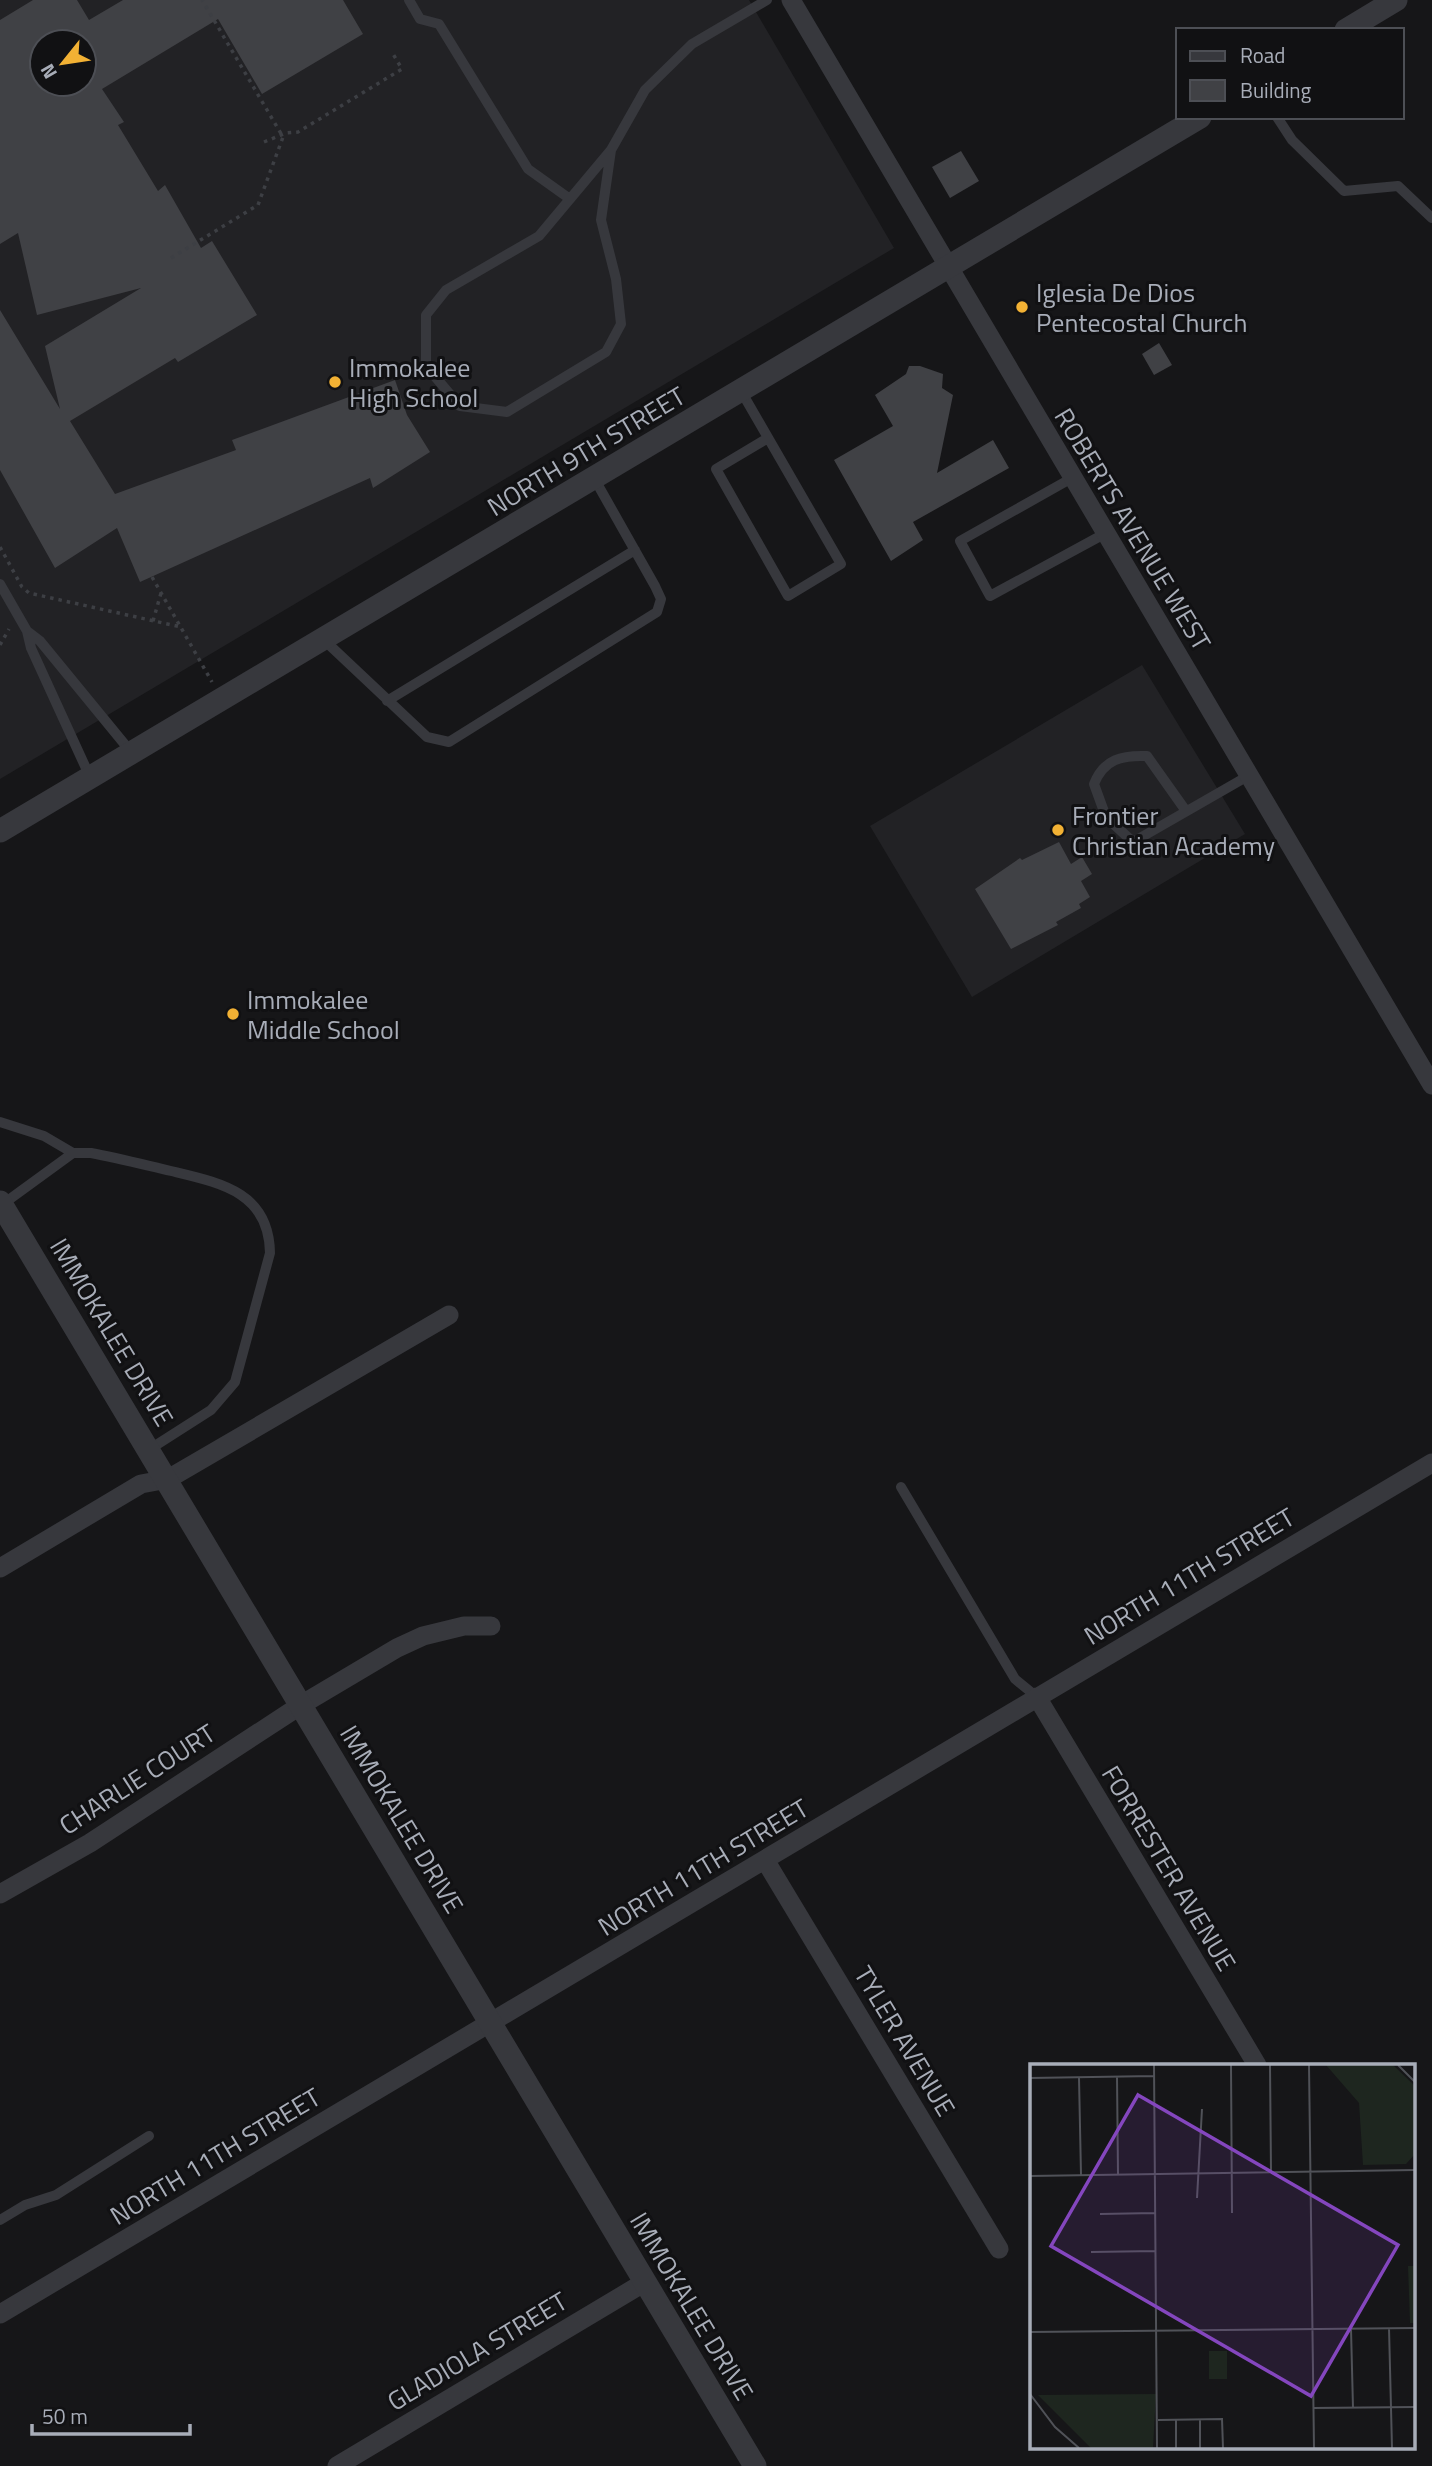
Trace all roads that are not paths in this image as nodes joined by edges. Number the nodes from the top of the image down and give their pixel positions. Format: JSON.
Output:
{"nodes":[{"id":1,"x":409,"y":0,"type":"edge"},
{"id":2,"x":767,"y":0,"type":"edge"},
{"id":3,"x":791,"y":0,"type":"edge"},
{"id":4,"x":1396,"y":0,"type":"edge"},
{"id":5,"x":1349,"y":28,"type":"edge"},
{"id":6,"x":1197,"y":119,"type":"edge"},
{"id":7,"x":1278,"y":119,"type":"edge"},
{"id":8,"x":611,"y":150,"type":"junction"},
{"id":9,"x":570,"y":199,"type":"junction"},
{"id":10,"x":1432,"y":218,"type":"edge"},
{"id":11,"x":948,"y":266,"type":"junction"},
{"id":12,"x":741,"y":391,"type":"junction"},
{"id":13,"x":768,"y":438,"type":"junction"},
{"id":14,"x":594,"y":478,"type":"junction"},
{"id":15,"x":1072,"y":478,"type":"junction"},
{"id":16,"x":1106,"y":533,"type":"junction"},
{"id":17,"x":635,"y":550,"type":"junction"},
{"id":18,"x":0,"y":585,"type":"edge"},
{"id":19,"x":27,"y":631,"type":"junction"},
{"id":20,"x":322,"y":639,"type":"junction"},
{"id":21,"x":387,"y":701,"type":"junction"},
{"id":22,"x":131,"y":752,"type":"junction"},
{"id":23,"x":90,"y":776,"type":"junction"},
{"id":24,"x":1248,"y":776,"type":"junction"},
{"id":25,"x":1186,"y":811,"type":"junction"},
{"id":26,"x":0,"y":831,"type":"edge"},
{"id":27,"x":1432,"y":1085,"type":"edge"},
{"id":28,"x":0,"y":1122,"type":"edge"},
{"id":29,"x":73,"y":1153,"type":"junction"},
{"id":30,"x":1,"y":1204,"type":"edge"},
{"id":31,"x":449,"y":1315,"type":"dead end"},
{"id":32,"x":150,"y":1448,"type":"junction"},
{"id":33,"x":1432,"y":1463,"type":"edge"},
{"id":34,"x":168,"y":1479,"type":"junction"},
{"id":35,"x":901,"y":1487,"type":"dead end"},
{"id":36,"x":0,"y":1568,"type":"edge"},
{"id":37,"x":491,"y":1626,"type":"dead end"},
{"id":38,"x":1037,"y":1697,"type":"junction"},
{"id":39,"x":301,"y":1705,"type":"junction"},
{"id":40,"x":765,"y":1860,"type":"junction"},
{"id":41,"x":0,"y":1894,"type":"edge"},
{"id":42,"x":490,"y":2022,"type":"junction"},
{"id":43,"x":1256,"y":2064,"type":"edge"},
{"id":44,"x":149,"y":2136,"type":"dead end"},
{"id":45,"x":0,"y":2220,"type":"edge"},
{"id":46,"x":999,"y":2249,"type":"dead end"},
{"id":47,"x":645,"y":2282,"type":"junction"},
{"id":48,"x":0,"y":2314,"type":"edge"},
{"id":49,"x":337,"y":2466,"type":"edge"},
{"id":50,"x":755,"y":2466,"type":"edge"}],
"edges":[{"from":1,"to":9,"type":"lane"},
{"from":2,"to":8,"type":"lane"},
{"from":3,"to":11,"type":"street","name":"ROBERTS AVENUE WEST"},
{"from":4,"to":5,"type":"street"},
{"from":6,"to":11,"type":"street","name":"NORTH 9TH STREET"},
{"from":7,"to":10,"type":"lane"},
{"from":8,"to":9,"type":"lane"},
{"from":8,"to":9,"type":"lane"},
{"from":11,"to":12,"type":"street","name":"NORTH 9TH STREET"},
{"from":11,"to":15,"type":"street","name":"ROBERTS AVENUE WEST"},
{"from":12,"to":13,"type":"lane"},
{"from":12,"to":14,"type":"street","name":"NORTH 9TH STREET"},
{"from":13,"to":13,"type":"lane"},
{"from":14,"to":17,"type":"lane"},
{"from":14,"to":20,"type":"street","name":"NORTH 9TH STREET"},
{"from":15,"to":16,"type":"street","name":"ROBERTS AVENUE WEST"},
{"from":15,"to":16,"type":"lane"},
{"from":16,"to":24,"type":"street","name":"ROBERTS AVENUE WEST"},
{"from":17,"to":21,"type":"lane"},
{"from":17,"to":21,"type":"lane"},
{"from":18,"to":19,"type":"lane"},
{"from":19,"to":22,"type":"lane"},
{"from":19,"to":23,"type":"lane"},
{"from":20,"to":21,"type":"lane"},
{"from":20,"to":22,"type":"street","name":"NORTH 9TH STREET"},
{"from":22,"to":23,"type":"street","name":"NORTH 9TH STREET"},
{"from":23,"to":26,"type":"street","name":"NORTH 9TH STREET"},
{"from":24,"to":25,"type":"lane"},
{"from":24,"to":27,"type":"street","name":"ROBERTS AVENUE WEST"},
{"from":25,"to":25,"type":"lane"},
{"from":28,"to":29,"type":"lane"},
{"from":29,"to":30,"type":"lane"},
{"from":29,"to":32,"type":"lane"},
{"from":30,"to":32,"type":"street","name":"IMMOKALEE DRIVE"},
{"from":31,"to":34,"type":"street"},
{"from":32,"to":34,"type":"street","name":"IMMOKALEE DRIVE"},
{"from":33,"to":38,"type":"street","name":"NORTH 11TH STREET"},
{"from":34,"to":36,"type":"street"},
{"from":34,"to":39,"type":"street","name":"IMMOKALEE DRIVE"},
{"from":35,"to":38,"type":"lane"},
{"from":37,"to":39,"type":"street","name":"CHARLIE COURT"},
{"from":38,"to":40,"type":"street","name":"NORTH 11TH STREET"},
{"from":38,"to":43,"type":"street","name":"FORRESTER AVENUE"},
{"from":39,"to":41,"type":"street","name":"CHARLIE COURT"},
{"from":39,"to":42,"type":"street","name":"IMMOKALEE DRIVE"},
{"from":40,"to":42,"type":"street","name":"NORTH 11TH STREET"},
{"from":40,"to":46,"type":"street","name":"TYLER AVENUE"},
{"from":42,"to":47,"type":"street","name":"IMMOKALEE DRIVE"},
{"from":42,"to":48,"type":"street","name":"NORTH 11TH STREET"},
{"from":44,"to":45,"type":"lane"},
{"from":47,"to":49,"type":"street","name":"GLADIOLA STREET"},
{"from":47,"to":50,"type":"street","name":"IMMOKALEE DRIVE"}]}
